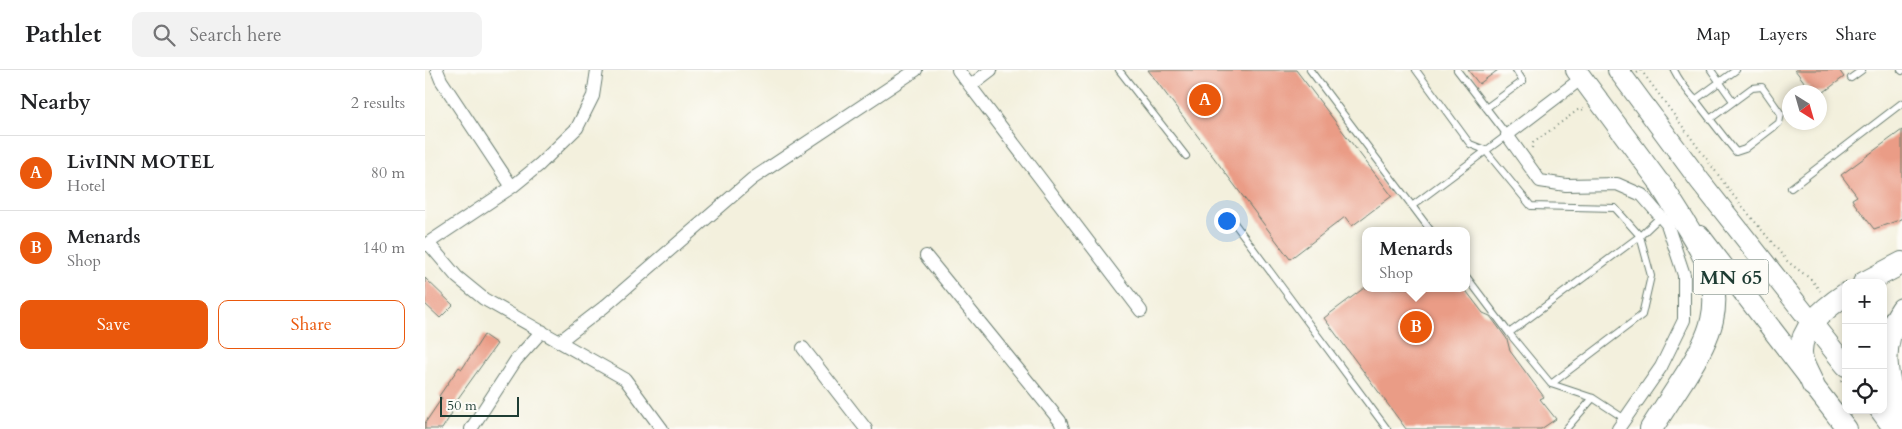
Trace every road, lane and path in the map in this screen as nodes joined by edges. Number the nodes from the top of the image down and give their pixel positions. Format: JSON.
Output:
{"nodes":[{"id":1,"x":437,"y":70,"type":"edge"},
{"id":2,"x":597,"y":70,"type":"edge"},
{"id":3,"x":916,"y":70,"type":"edge"},
{"id":4,"x":958,"y":70,"type":"edge"},
{"id":5,"x":991,"y":70,"type":"edge"},
{"id":6,"x":1119,"y":70,"type":"edge"},
{"id":7,"x":1310,"y":70,"type":"edge"},
{"id":8,"x":1416,"y":70,"type":"edge"},
{"id":9,"x":1457,"y":70,"type":"edge"},
{"id":10,"x":1517,"y":70,"type":"edge"},
{"id":11,"x":1674,"y":70,"type":"edge"},
{"id":12,"x":1711,"y":70,"type":"edge"},
{"id":13,"x":1736,"y":70,"type":"edge"},
{"id":14,"x":1862,"y":70,"type":"edge"},
{"id":15,"x":1579,"y":74,"type":"edge"},
{"id":16,"x":1621,"y":75,"type":"edge"},
{"id":17,"x":1851,"y":78,"type":"dead end"},
{"id":18,"x":1719,"y":82,"type":"junction"},
{"id":19,"x":970,"y":86,"type":"junction"},
{"id":20,"x":1598,"y":100,"type":"junction"},
{"id":21,"x":1695,"y":100,"type":"junction"},
{"id":22,"x":1733,"y":101,"type":"junction"},
{"id":23,"x":1902,"y":103,"type":"edge"},
{"id":24,"x":1486,"y":108,"type":"junction"},
{"id":25,"x":1709,"y":119,"type":"junction"},
{"id":26,"x":1507,"y":135,"type":"junction"},
{"id":27,"x":1485,"y":150,"type":"junction"},
{"id":28,"x":1186,"y":156,"type":"dead end"},
{"id":29,"x":1524,"y":158,"type":"junction"},
{"id":30,"x":1661,"y":185,"type":"junction"},
{"id":31,"x":512,"y":187,"type":"junction"},
{"id":32,"x":1791,"y":188,"type":"dead end"},
{"id":33,"x":1412,"y":206,"type":"junction"},
{"id":34,"x":1660,"y":216,"type":"junction"},
{"id":35,"x":1231,"y":220,"type":"dead end"},
{"id":36,"x":1428,"y":227,"type":"edge"},
{"id":37,"x":1640,"y":236,"type":"junction"},
{"id":38,"x":427,"y":244,"type":"edge"},
{"id":39,"x":926,"y":256,"type":"dead end"},
{"id":40,"x":1902,"y":263,"type":"edge"},
{"id":41,"x":1871,"y":279,"type":"edge"},
{"id":42,"x":1470,"y":281,"type":"edge"},
{"id":43,"x":1838,"y":300,"type":"edge"},
{"id":44,"x":1902,"y":309,"type":"edge"},
{"id":45,"x":1141,"y":311,"type":"dead end"},
{"id":46,"x":1813,"y":323,"type":"junction"},
{"id":47,"x":542,"y":331,"type":"junction"},
{"id":48,"x":1509,"y":333,"type":"junction"},
{"id":49,"x":560,"y":341,"type":"junction"},
{"id":50,"x":803,"y":348,"type":"dead end"},
{"id":51,"x":1842,"y":361,"type":"edge"},
{"id":52,"x":1551,"y":384,"type":"junction"},
{"id":53,"x":1813,"y":385,"type":"junction"},
{"id":54,"x":1593,"y":398,"type":"junction"},
{"id":55,"x":1883,"y":414,"type":"edge"},
{"id":56,"x":1902,"y":417,"type":"edge"},
{"id":57,"x":1621,"y":424,"type":"edge"},
{"id":58,"x":471,"y":429,"type":"edge"},
{"id":59,"x":662,"y":429,"type":"edge"},
{"id":60,"x":866,"y":429,"type":"edge"},
{"id":61,"x":1063,"y":429,"type":"edge"},
{"id":62,"x":1387,"y":429,"type":"edge"},
{"id":63,"x":1566,"y":429,"type":"edge"},
{"id":64,"x":1651,"y":429,"type":"edge"},
{"id":65,"x":1847,"y":429,"type":"edge"},
{"id":66,"x":1894,"y":429,"type":"edge"}],
"edges":[{"from":1,"to":31,"type":"street"},
{"from":2,"to":31,"type":"street"},
{"from":3,"to":49,"type":"street"},
{"from":4,"to":19,"type":"street"},
{"from":5,"to":19,"type":"street"},
{"from":6,"to":28,"type":"lane"},
{"from":7,"to":33,"type":"lane"},
{"from":8,"to":27,"type":"lane"},
{"from":9,"to":24,"type":"lane"},
{"from":10,"to":24,"type":"lane"},
{"from":11,"to":21,"type":"lane"},
{"from":12,"to":18,"type":"lane"},
{"from":13,"to":18,"type":"lane"},
{"from":14,"to":17,"type":"lane"},
{"from":15,"to":20,"type":"main road","number":"MN 65"},
{"from":15,"to":26,"type":"street"},
{"from":16,"to":43,"type":"path"},
{"from":16,"to":46,"type":"main road","number":"MN 65"},
{"from":18,"to":21,"type":"lane"},
{"from":18,"to":22,"type":"lane"},
{"from":19,"to":45,"type":"street"},
{"from":20,"to":29,"type":"path"},
{"from":20,"to":30,"type":"main road","number":"MN 65"},
{"from":21,"to":25,"type":"lane"},
{"from":22,"to":25,"type":"lane"},
{"from":22,"to":25,"type":"lane"},
{"from":23,"to":32,"type":"lane"},
{"from":24,"to":26,"type":"lane"},
{"from":26,"to":27,"type":"lane"},
{"from":26,"to":29,"type":"street"},
{"from":27,"to":33,"type":"lane"},
{"from":27,"to":37,"type":"lane"},
{"from":29,"to":34,"type":"street"},
{"from":30,"to":53,"type":"main road","number":"MN 65"},
{"from":30,"to":64,"type":"highway"},
{"from":31,"to":38,"type":"street"},
{"from":33,"to":36,"type":"lane"},
{"from":34,"to":37,"type":"lane"},
{"from":34,"to":57,"type":"street"},
{"from":35,"to":62,"type":"lane"},
{"from":37,"to":48,"type":"lane"},
{"from":37,"to":52,"type":"lane"},
{"from":38,"to":47,"type":"street"},
{"from":39,"to":61,"type":"street"},
{"from":40,"to":41,"type":"highway"},
{"from":42,"to":48,"type":"lane"},
{"from":43,"to":46,"type":"highway"},
{"from":44,"to":56,"type":"highway"},
{"from":46,"to":51,"type":"main road","number":"MN 65"},
{"from":46,"to":53,"type":"highway"},
{"from":47,"to":49,"type":"street"},
{"from":47,"to":58,"type":"street"},
{"from":48,"to":52,"type":"lane"},
{"from":49,"to":59,"type":"street"},
{"from":50,"to":60,"type":"street"},
{"from":52,"to":54,"type":"lane"},
{"from":53,"to":65,"type":"main road","number":"MN 65"},
{"from":54,"to":57,"type":"lane"},
{"from":54,"to":63,"type":"lane"},
{"from":55,"to":66,"type":"main road"}]}
